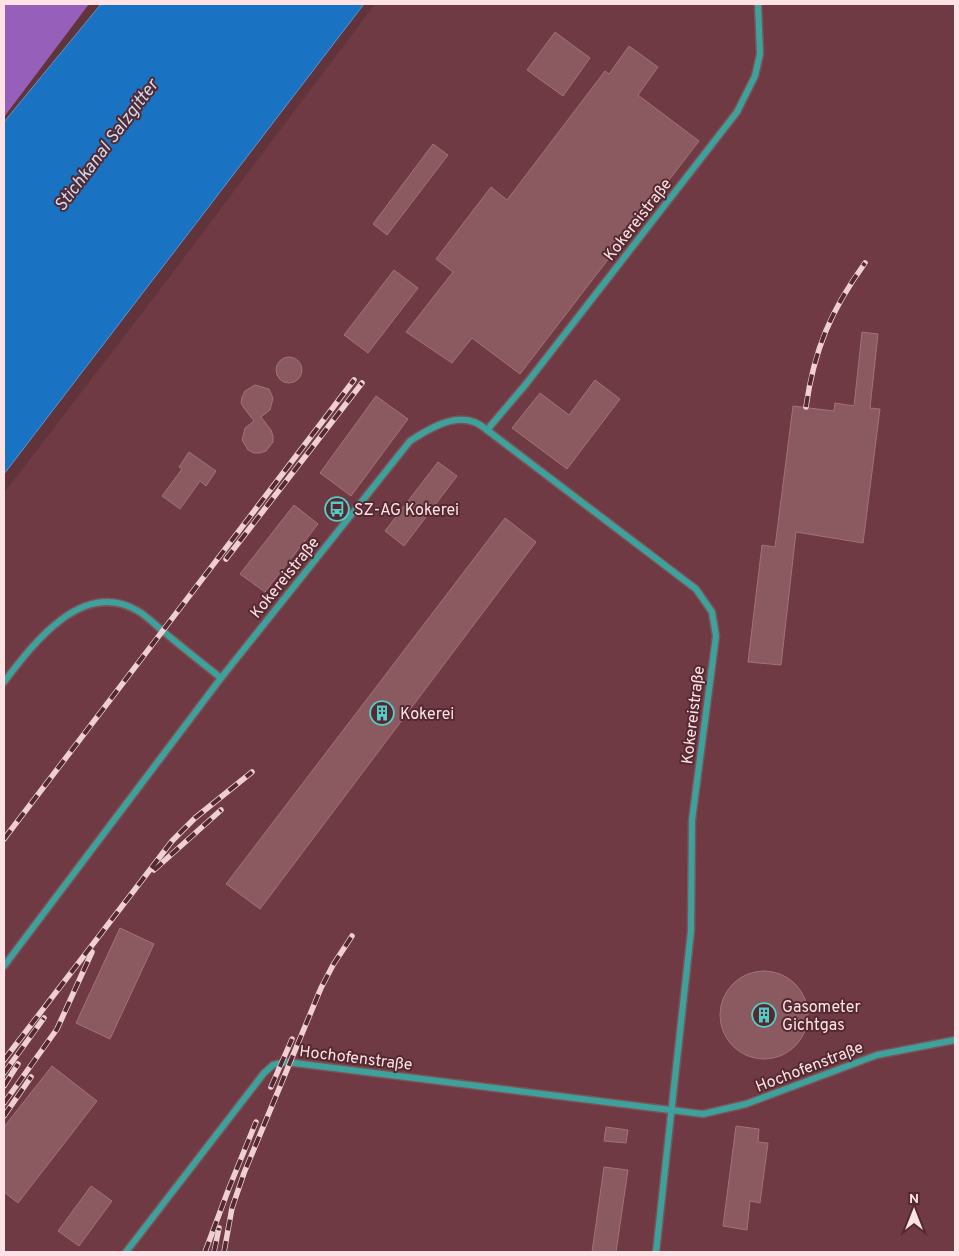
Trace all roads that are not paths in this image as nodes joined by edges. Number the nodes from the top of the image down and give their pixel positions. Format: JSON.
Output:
{"nodes":[{"id":1,"x":758,"y":4,"type":"edge"},
{"id":2,"x":488,"y":430,"type":"junction"},
{"id":3,"x":220,"y":678,"type":"junction"},
{"id":4,"x":4,"y":682,"type":"edge"},
{"id":5,"x":4,"y":966,"type":"edge"},
{"id":6,"x":955,"y":1040,"type":"edge"},
{"id":7,"x":673,"y":1110,"type":"junction"},
{"id":8,"x":126,"y":1252,"type":"edge"},
{"id":9,"x":656,"y":1252,"type":"edge"}],
"edges":[{"from":1,"to":2,"type":"lane","name":"Kokereistraße"},
{"from":2,"to":3,"type":"lane","name":"Kokereistraße"},
{"from":2,"to":7,"type":"lane","name":"Kokereistraße"},
{"from":3,"to":4,"type":"lane"},
{"from":3,"to":5,"type":"lane","name":"Kokereistraße"},
{"from":6,"to":7,"type":"lane","name":"Hochofenstraße"},
{"from":7,"to":8,"type":"lane","name":"Hochofenstraße"},
{"from":7,"to":9,"type":"lane"}]}
